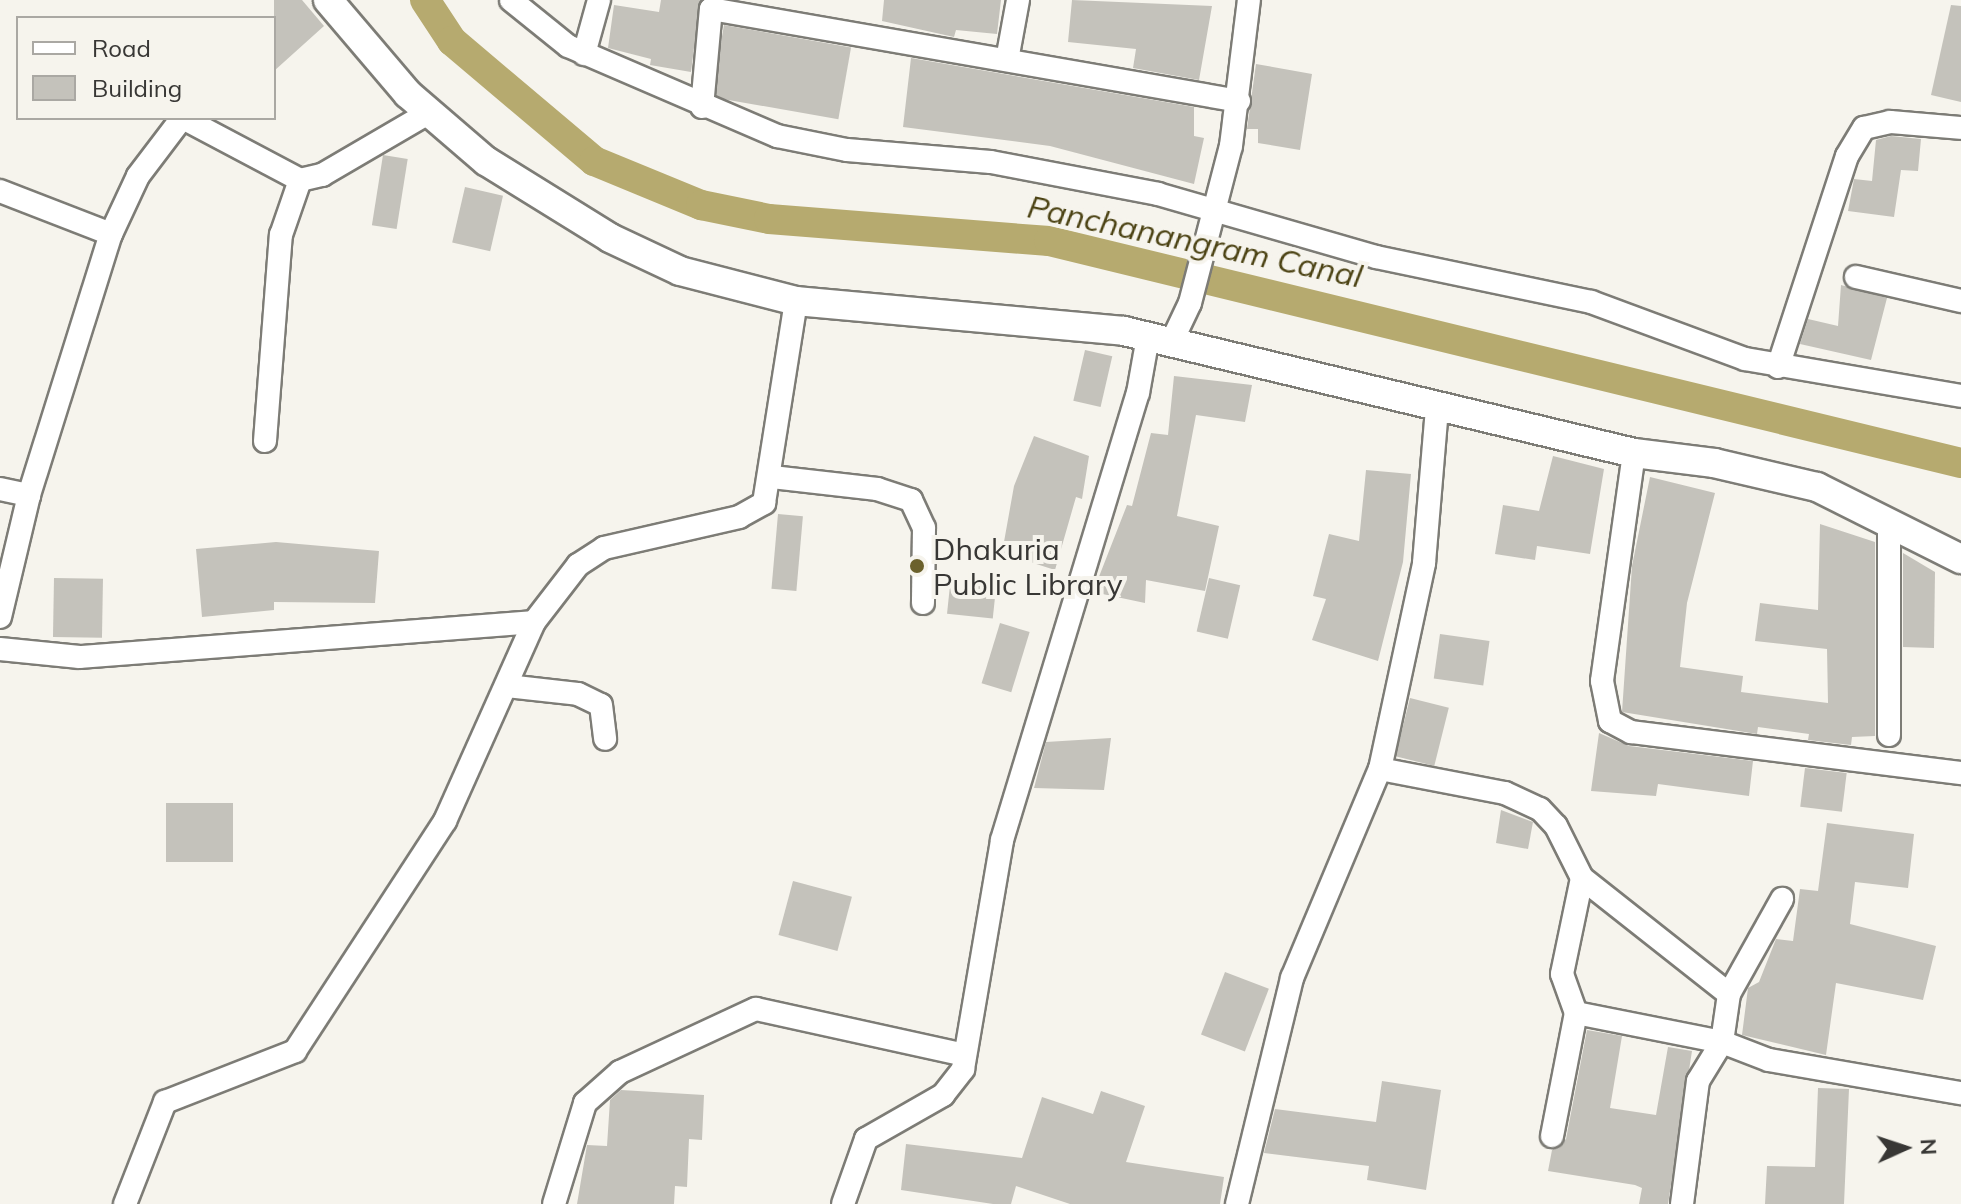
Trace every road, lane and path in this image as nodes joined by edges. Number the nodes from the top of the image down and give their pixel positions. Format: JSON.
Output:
{"nodes":[{"id":1,"x":328,"y":0,"type":"edge"},
{"id":2,"x":511,"y":0,"type":"edge"},
{"id":3,"x":599,"y":0,"type":"edge"},
{"id":4,"x":1018,"y":0,"type":"edge"},
{"id":5,"x":1249,"y":0,"type":"edge"},
{"id":6,"x":584,"y":54,"type":"junction"},
{"id":7,"x":1007,"y":60,"type":"junction"},
{"id":8,"x":1239,"y":101,"type":"junction"},
{"id":9,"x":702,"y":107,"type":"junction"},
{"id":10,"x":428,"y":113,"type":"junction"},
{"id":11,"x":180,"y":120,"type":"edge"},
{"id":12,"x":186,"y":120,"type":"edge"},
{"id":13,"x":1961,"y":128,"type":"edge"},
{"id":14,"x":300,"y":180,"type":"junction"},
{"id":15,"x":0,"y":191,"type":"edge"},
{"id":16,"x":1216,"y":210,"type":"junction"},
{"id":17,"x":111,"y":234,"type":"junction"},
{"id":18,"x":1856,"y":277,"type":"dead end"},
{"id":19,"x":796,"y":301,"type":"junction"},
{"id":20,"x":1961,"y":301,"type":"edge"},
{"id":21,"x":1160,"y":340,"type":"junction"},
{"id":22,"x":1778,"y":367,"type":"junction"},
{"id":23,"x":1961,"y":396,"type":"edge"},
{"id":24,"x":1437,"y":407,"type":"junction"},
{"id":25,"x":265,"y":441,"type":"dead end"},
{"id":26,"x":1634,"y":453,"type":"junction"},
{"id":27,"x":772,"y":477,"type":"junction"},
{"id":28,"x":0,"y":489,"type":"edge"},
{"id":29,"x":29,"y":495,"type":"junction"},
{"id":30,"x":1889,"y":521,"type":"junction"},
{"id":31,"x":1961,"y":559,"type":"edge"},
{"id":32,"x":923,"y":603,"type":"dead end"},
{"id":33,"x":0,"y":617,"type":"edge"},
{"id":34,"x":534,"y":622,"type":"junction"},
{"id":35,"x":0,"y":649,"type":"edge"},
{"id":36,"x":507,"y":686,"type":"junction"},
{"id":37,"x":1889,"y":735,"type":"dead end"},
{"id":38,"x":605,"y":739,"type":"dead end"},
{"id":39,"x":1380,"y":769,"type":"junction"},
{"id":40,"x":1961,"y":773,"type":"edge"},
{"id":41,"x":1582,"y":878,"type":"junction"},
{"id":42,"x":1782,"y":899,"type":"dead end"},
{"id":43,"x":1729,"y":994,"type":"junction"},
{"id":44,"x":1576,"y":1013,"type":"junction"},
{"id":45,"x":1722,"y":1042,"type":"junction"},
{"id":46,"x":965,"y":1055,"type":"junction"},
{"id":47,"x":1961,"y":1093,"type":"edge"},
{"id":48,"x":1552,"y":1136,"type":"dead end"},
{"id":49,"x":849,"y":1203,"type":"edge"},
{"id":50,"x":125,"y":1204,"type":"edge"},
{"id":51,"x":554,"y":1204,"type":"edge"},
{"id":52,"x":1237,"y":1204,"type":"edge"},
{"id":53,"x":1682,"y":1204,"type":"edge"}],
"edges":[{"from":1,"to":10,"type":"street"},
{"from":2,"to":6,"type":"street"},
{"from":3,"to":6,"type":"street"},
{"from":4,"to":7,"type":"street"},
{"from":5,"to":8,"type":"street"},
{"from":6,"to":9,"type":"street"},
{"from":7,"to":8,"type":"street"},
{"from":7,"to":9,"type":"street"},
{"from":8,"to":16,"type":"street"},
{"from":9,"to":16,"type":"street"},
{"from":10,"to":14,"type":"street"},
{"from":10,"to":19,"type":"street"},
{"from":11,"to":17,"type":"street"},
{"from":12,"to":14,"type":"street"},
{"from":13,"to":22,"type":"street"},
{"from":14,"to":25,"type":"street"},
{"from":15,"to":17,"type":"street"},
{"from":16,"to":21,"type":"street"},
{"from":16,"to":22,"type":"street"},
{"from":17,"to":29,"type":"street"},
{"from":18,"to":20,"type":"street"},
{"from":19,"to":21,"type":"street"},
{"from":19,"to":27,"type":"street"},
{"from":21,"to":24,"type":"street"},
{"from":21,"to":46,"type":"street"},
{"from":22,"to":23,"type":"street"},
{"from":24,"to":26,"type":"street"},
{"from":24,"to":39,"type":"street"},
{"from":26,"to":30,"type":"street"},
{"from":26,"to":40,"type":"street"},
{"from":27,"to":32,"type":"street"},
{"from":27,"to":34,"type":"street"},
{"from":28,"to":29,"type":"street"},
{"from":29,"to":33,"type":"street"},
{"from":30,"to":31,"type":"street"},
{"from":30,"to":37,"type":"street"},
{"from":34,"to":35,"type":"street"},
{"from":34,"to":36,"type":"street"},
{"from":36,"to":38,"type":"street"},
{"from":36,"to":50,"type":"street"},
{"from":39,"to":41,"type":"street"},
{"from":39,"to":52,"type":"street"},
{"from":41,"to":43,"type":"street"},
{"from":41,"to":44,"type":"street"},
{"from":42,"to":43,"type":"street"},
{"from":43,"to":45,"type":"street"},
{"from":44,"to":45,"type":"street"},
{"from":44,"to":48,"type":"street"},
{"from":45,"to":47,"type":"street"},
{"from":45,"to":53,"type":"street"},
{"from":46,"to":49,"type":"street"},
{"from":46,"to":51,"type":"street"}]}
